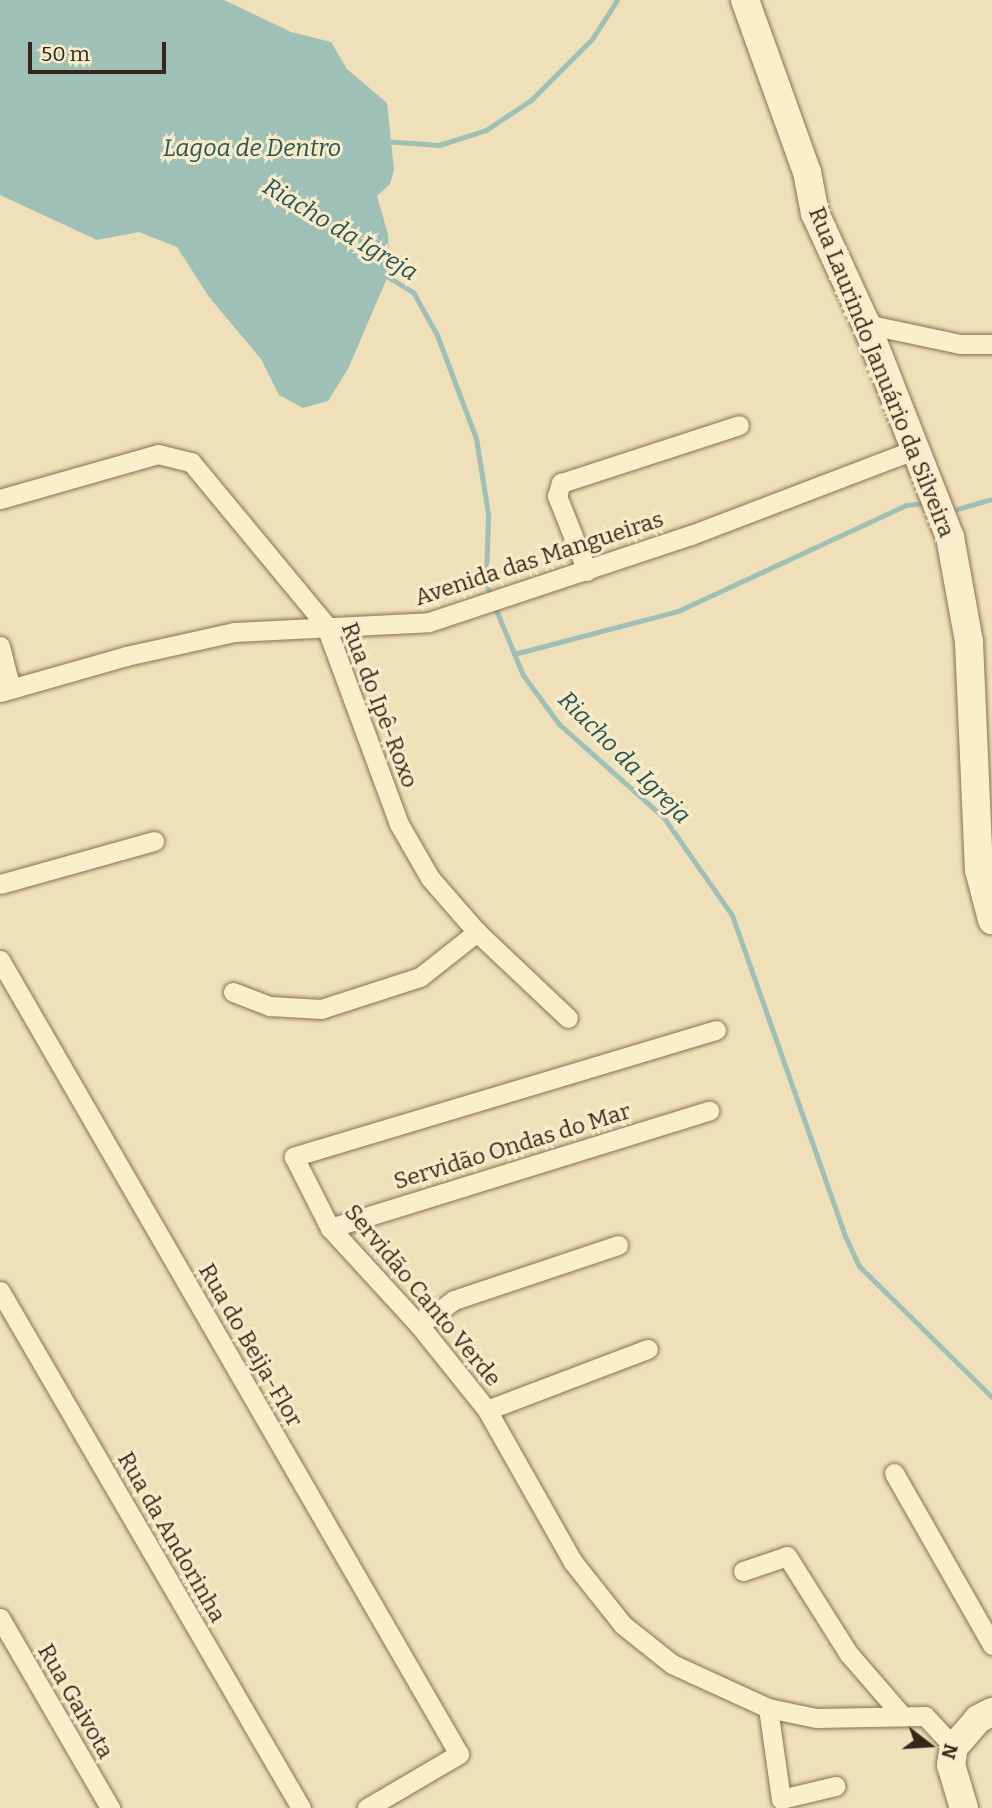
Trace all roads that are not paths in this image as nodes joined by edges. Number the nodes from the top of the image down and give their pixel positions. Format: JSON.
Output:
{"nodes":[{"id":1,"x":745,"y":0,"type":"edge"},
{"id":2,"x":866,"y":324,"type":"junction"},
{"id":3,"x":992,"y":344,"type":"edge"},
{"id":4,"x":739,"y":425,"type":"dead end"},
{"id":5,"x":916,"y":449,"type":"junction"},
{"id":6,"x":0,"y":499,"type":"edge"},
{"id":7,"x":587,"y":571,"type":"junction"},
{"id":8,"x":325,"y":624,"type":"junction"},
{"id":9,"x":0,"y":646,"type":"edge"},
{"id":10,"x":6,"y":691,"type":"edge"},
{"id":11,"x":154,"y":841,"type":"dead end"},
{"id":12,"x":985,"y":867,"type":"edge"},
{"id":13,"x":0,"y":884,"type":"edge"},
{"id":14,"x":992,"y":920,"type":"edge"},
{"id":15,"x":477,"y":932,"type":"junction"},
{"id":16,"x":0,"y":960,"type":"edge"},
{"id":17,"x":233,"y":992,"type":"dead end"},
{"id":18,"x":568,"y":1018,"type":"dead end"},
{"id":19,"x":716,"y":1030,"type":"dead end"},
{"id":20,"x":709,"y":1111,"type":"dead end"},
{"id":21,"x":330,"y":1228,"type":"junction"},
{"id":22,"x":618,"y":1245,"type":"dead end"},
{"id":23,"x":0,"y":1291,"type":"edge"},
{"id":24,"x":419,"y":1325,"type":"junction"},
{"id":25,"x":648,"y":1349,"type":"dead end"},
{"id":26,"x":487,"y":1410,"type":"junction"},
{"id":27,"x":894,"y":1473,"type":"dead end"},
{"id":28,"x":743,"y":1571,"type":"dead end"},
{"id":29,"x":0,"y":1619,"type":"edge"},
{"id":30,"x":992,"y":1645,"type":"edge"},
{"id":31,"x":768,"y":1708,"type":"junction"},
{"id":32,"x":992,"y":1712,"type":"edge"},
{"id":33,"x":900,"y":1713,"type":"junction"},
{"id":34,"x":954,"y":1747,"type":"junction"},
{"id":35,"x":835,"y":1786,"type":"dead end"},
{"id":36,"x":110,"y":1808,"type":"edge"},
{"id":37,"x":301,"y":1808,"type":"edge"},
{"id":38,"x":367,"y":1808,"type":"edge"},
{"id":39,"x":964,"y":1808,"type":"edge"}],
"edges":[{"from":1,"to":2,"type":"main road","name":"Rua Laurindo Januário da Silveira"},
{"from":2,"to":3,"type":"street"},
{"from":2,"to":5,"type":"main road","name":"Rua Laurindo Januário da Silveira"},
{"from":4,"to":7,"type":"street"},
{"from":5,"to":7,"type":"street","name":"Avenida das Mangueiras"},
{"from":5,"to":12,"type":"main road","name":"Rua Laurindo Januário da Silveira"},
{"from":6,"to":8,"type":"street","name":"Rua do Ipê-Roxo"},
{"from":7,"to":8,"type":"street","name":"Avenida das Mangueiras"},
{"from":8,"to":10,"type":"street","name":"Avenida das Mangueiras"},
{"from":8,"to":15,"type":"street","name":"Rua do Ipê-Roxo"},
{"from":9,"to":10,"type":"street"},
{"from":11,"to":13,"type":"street"},
{"from":12,"to":14,"type":"main road","name":"Rua Laurindo Januário da Silveira"},
{"from":15,"to":17,"type":"street"},
{"from":15,"to":18,"type":"street","name":"Rua do Ipê-Roxo"},
{"from":16,"to":38,"type":"street","name":"Rua do Beija-Flor"},
{"from":19,"to":21,"type":"street","name":"Servidão Canto Verde"},
{"from":20,"to":21,"type":"street","name":"Servidão Ondas do Mar"},
{"from":21,"to":24,"type":"street","name":"Servidão Canto Verde"},
{"from":22,"to":24,"type":"street"},
{"from":23,"to":37,"type":"street","name":"Rua da Andorinha"},
{"from":24,"to":26,"type":"street","name":"Servidão Canto Verde"},
{"from":25,"to":26,"type":"street"},
{"from":26,"to":31,"type":"street","name":"Servidão Canto Verde"},
{"from":27,"to":30,"type":"street"},
{"from":28,"to":33,"type":"street"},
{"from":29,"to":36,"type":"street","name":"Rua Gaivota"},
{"from":31,"to":33,"type":"street","name":"Servidão Canto Verde"},
{"from":31,"to":35,"type":"street"},
{"from":32,"to":34,"type":"main road"},
{"from":33,"to":34,"type":"street","name":"Servidão Canto Verde"},
{"from":34,"to":39,"type":"main road"}]}
